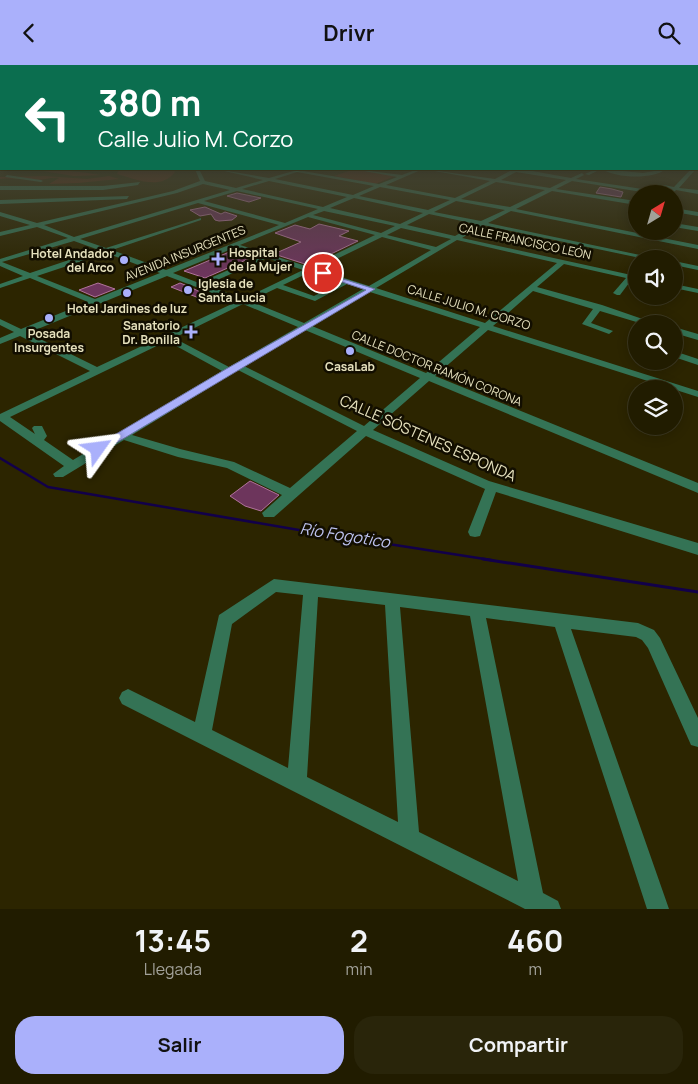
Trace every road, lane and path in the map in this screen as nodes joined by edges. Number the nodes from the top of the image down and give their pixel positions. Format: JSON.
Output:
{"nodes":[{"id":1,"x":214,"y":196,"type":"edge"},
{"id":2,"x":270,"y":196,"type":"edge"},
{"id":3,"x":350,"y":196,"type":"edge"},
{"id":4,"x":360,"y":196,"type":"edge"},
{"id":5,"x":440,"y":196,"type":"edge"},
{"id":6,"x":460,"y":196,"type":"edge"},
{"id":7,"x":535,"y":196,"type":"edge"},
{"id":8,"x":595,"y":196,"type":"edge"},
{"id":9,"x":155,"y":197,"type":"joint"},
{"id":10,"x":191,"y":198,"type":"dead end"},
{"id":11,"x":454,"y":199,"type":"junction"},
{"id":12,"x":47,"y":200,"type":"junction"},
{"id":13,"x":199,"y":201,"type":"junction"},
{"id":14,"x":0,"y":202,"type":"edge"},
{"id":15,"x":628,"y":202,"type":"edge"},
{"id":16,"x":321,"y":208,"type":"junction"},
{"id":17,"x":23,"y":209,"type":"dead end"},
{"id":18,"x":510,"y":209,"type":"junction"},
{"id":19,"x":430,"y":211,"type":"junction"},
{"id":20,"x":15,"y":212,"type":"dead end"},
{"id":21,"x":683,"y":212,"type":"edge"},
{"id":22,"x":698,"y":214,"type":"edge"},
{"id":23,"x":2,"y":215,"type":"edge"},
{"id":24,"x":305,"y":215,"type":"junction"},
{"id":25,"x":199,"y":219,"type":"dead end"},
{"id":26,"x":484,"y":222,"type":"junction"},
{"id":27,"x":283,"y":224,"type":"junction"},
{"id":28,"x":37,"y":225,"type":"junction"},
{"id":29,"x":401,"y":225,"type":"junction"},
{"id":30,"x":683,"y":226,"type":"edge"},
{"id":31,"x":698,"y":229,"type":"edge"},
{"id":32,"x":0,"y":234,"type":"edge"},
{"id":33,"x":382,"y":235,"type":"junction"},
{"id":34,"x":74,"y":239,"type":"junction"},
{"id":35,"x":459,"y":239,"type":"junction"},
{"id":36,"x":631,"y":241,"type":"edge"},
{"id":37,"x":233,"y":245,"type":"junction"},
{"id":38,"x":698,"y":247,"type":"edge"},
{"id":39,"x":106,"y":250,"type":"junction"},
{"id":40,"x":644,"y":250,"type":"edge"},
{"id":41,"x":438,"y":251,"type":"junction"},
{"id":42,"x":266,"y":256,"type":"junction"},
{"id":43,"x":617,"y":258,"type":"dead end"},
{"id":44,"x":563,"y":261,"type":"junction"},
{"id":45,"x":0,"y":262,"type":"edge"},
{"id":46,"x":683,"y":265,"type":"edge"},
{"id":47,"x":698,"y":268,"type":"edge"},
{"id":48,"x":310,"y":269,"type":"junction"},
{"id":49,"x":166,"y":272,"type":"junction"},
{"id":50,"x":628,"y":275,"type":"edge"},
{"id":51,"x":31,"y":277,"type":"junction"},
{"id":52,"x":628,"y":283,"type":"edge"},
{"id":53,"x":343,"y":284,"type":"dead end"},
{"id":54,"x":200,"y":285,"type":"junction"},
{"id":55,"x":275,"y":285,"type":"junction"},
{"id":56,"x":0,"y":286,"type":"edge"},
{"id":57,"x":531,"y":288,"type":"junction"},
{"id":58,"x":683,"y":288,"type":"edge"},
{"id":59,"x":372,"y":289,"type":"junction"},
{"id":60,"x":698,"y":291,"type":"edge"},
{"id":61,"x":617,"y":293,"type":"dead end"},
{"id":62,"x":242,"y":301,"type":"junction"},
{"id":63,"x":94,"y":302,"type":"junction"},
{"id":64,"x":599,"y":307,"type":"junction"},
{"id":65,"x":628,"y":316,"type":"edge"},
{"id":66,"x":0,"y":322,"type":"edge"},
{"id":67,"x":487,"y":325,"type":"junction"},
{"id":68,"x":307,"y":327,"type":"junction"},
{"id":69,"x":609,"y":331,"type":"dead end"},
{"id":70,"x":21,"y":332,"type":"junction"},
{"id":71,"x":683,"y":333,"type":"edge"},
{"id":72,"x":166,"y":337,"type":"junction"},
{"id":73,"x":698,"y":337,"type":"edge"},
{"id":74,"x":0,"y":341,"type":"edge"},
{"id":75,"x":683,"y":357,"type":"edge"},
{"id":76,"x":698,"y":362,"type":"edge"},
{"id":77,"x":233,"y":369,"type":"junction"},
{"id":78,"x":97,"y":371,"type":"junction"},
{"id":79,"x":428,"y":377,"type":"junction"},
{"id":80,"x":698,"y":394,"type":"edge"},
{"id":81,"x":1,"y":417,"type":"edge"},
{"id":82,"x":38,"y":427,"type":"dead end"},
{"id":83,"x":365,"y":431,"type":"junction"},
{"id":84,"x":122,"y":435,"type":"junction"},
{"id":85,"x":36,"y":441,"type":"junction"},
{"id":86,"x":71,"y":465,"type":"junction"},
{"id":87,"x":59,"y":473,"type":"dead end"},
{"id":88,"x":492,"y":487,"type":"junction"},
{"id":89,"x":698,"y":489,"type":"edge"},
{"id":90,"x":291,"y":494,"type":"junction"},
{"id":91,"x":269,"y":513,"type":"dead end"},
{"id":92,"x":475,"y":532,"type":"dead end"},
{"id":93,"x":698,"y":549,"type":"edge"},
{"id":94,"x":311,"y":591,"type":"junction"},
{"id":95,"x":392,"y":601,"type":"junction"},
{"id":96,"x":477,"y":611,"type":"junction"},
{"id":97,"x":561,"y":622,"type":"junction"},
{"id":98,"x":128,"y":698,"type":"dead end"},
{"id":99,"x":202,"y":734,"type":"junction"},
{"id":100,"x":698,"y":738,"type":"edge"},
{"id":101,"x":298,"y":782,"type":"junction"},
{"id":102,"x":409,"y":837,"type":"junction"},
{"id":103,"x":541,"y":905,"type":"edge"},
{"id":104,"x":658,"y":909,"type":"edge"}],
"edges":[{"from":1,"to":13,"type":"street"},
{"from":2,"to":16,"type":"street","name":"CALLE FRANCISCO LEÓN"},
{"from":3,"to":16,"type":"street","name":"AVENIDA INSURGENTES"},
{"from":4,"to":19,"type":"street"},
{"from":5,"to":11,"type":"street"},
{"from":6,"to":11,"type":"street"},
{"from":7,"to":18,"type":"street"},
{"from":8,"to":15,"type":"street"},
{"from":9,"to":12,"type":"street"},
{"from":9,"to":28,"type":"street"},
{"from":10,"to":13,"type":"street"},
{"from":11,"to":18,"type":"street"},
{"from":11,"to":19,"type":"street"},
{"from":12,"to":14,"type":"street"},
{"from":12,"to":17,"type":"street"},
{"from":13,"to":27,"type":"street"},
{"from":13,"to":34,"type":"street"},
{"from":16,"to":24,"type":"street","name":"AVENIDA INSURGENTES"},
{"from":16,"to":29,"type":"street","name":"CALLE FRANCISCO LEÓN"},
{"from":18,"to":26,"type":"street"},
{"from":18,"to":36,"type":"street"},
{"from":19,"to":26,"type":"street"},
{"from":19,"to":29,"type":"street"},
{"from":20,"to":23,"type":"street"},
{"from":21,"to":22,"type":"street"},
{"from":23,"to":28,"type":"street","name":"CALLE DOCTOR RAMÓN CORONA"},
{"from":24,"to":27,"type":"street","name":"AVENIDA INSURGENTES"},
{"from":24,"to":33,"type":"street"},
{"from":25,"to":39,"type":"street"},
{"from":26,"to":35,"type":"street"},
{"from":26,"to":36,"type":"street"},
{"from":27,"to":37,"type":"street","name":"AVENIDA INSURGENTES"},
{"from":28,"to":32,"type":"street"},
{"from":28,"to":34,"type":"street","name":"CALLE DOCTOR RAMÓN CORONA"},
{"from":29,"to":33,"type":"street"},
{"from":29,"to":35,"type":"street","name":"CALLE FRANCISCO LEÓN"},
{"from":30,"to":31,"type":"street"},
{"from":33,"to":41,"type":"street"},
{"from":33,"to":48,"type":"street"},
{"from":34,"to":39,"type":"street","name":"CALLE DOCTOR RAMÓN CORONA"},
{"from":34,"to":45,"type":"street"},
{"from":35,"to":41,"type":"street"},
{"from":35,"to":44,"type":"street","name":"CALLE FRANCISCO LEÓN"},
{"from":36,"to":38,"type":"street"},
{"from":36,"to":40,"type":"street"},
{"from":36,"to":43,"type":"street"},
{"from":37,"to":42,"type":"street","name":"CALLE JULIO M. CORZO"},
{"from":37,"to":49,"type":"street","name":"AVENIDA INSURGENTES"},
{"from":39,"to":49,"type":"street","name":"CALLE DOCTOR RAMÓN CORONA"},
{"from":39,"to":51,"type":"street"},
{"from":41,"to":59,"type":"street"},
{"from":42,"to":48,"type":"street","name":"CALLE JULIO M. CORZO"},
{"from":42,"to":54,"type":"street"},
{"from":44,"to":50,"type":"street","name":"CALLE FRANCISCO LEÓN"},
{"from":44,"to":57,"type":"street"},
{"from":45,"to":51,"type":"street"},
{"from":46,"to":47,"type":"street"},
{"from":48,"to":55,"type":"street"},
{"from":48,"to":59,"type":"street","name":"CALLE JULIO M. CORZO"},
{"from":49,"to":54,"type":"street","name":"CALLE DOCTOR RAMÓN CORONA"},
{"from":49,"to":63,"type":"street","name":"AVENIDA INSURGENTES"},
{"from":51,"to":56,"type":"street"},
{"from":51,"to":63,"type":"street"},
{"from":52,"to":61,"type":"street"},
{"from":53,"to":55,"type":"street"},
{"from":54,"to":62,"type":"street","name":"CALLE DOCTOR RAMÓN CORONA"},
{"from":55,"to":62,"type":"street"},
{"from":57,"to":64,"type":"street"},
{"from":57,"to":67,"type":"street"},
{"from":58,"to":60,"type":"street"},
{"from":59,"to":67,"type":"street","name":"CALLE JULIO M. CORZO"},
{"from":59,"to":68,"type":"street"},
{"from":62,"to":68,"type":"street","name":"CALLE DOCTOR RAMÓN CORONA"},
{"from":62,"to":72,"type":"street"},
{"from":63,"to":70,"type":"street","name":"AVENIDA INSURGENTES"},
{"from":64,"to":65,"type":"street"},
{"from":64,"to":69,"type":"street"},
{"from":66,"to":70,"type":"street"},
{"from":67,"to":79,"type":"street"},
{"from":67,"to":80,"type":"street","name":"CALLE JULIO M. CORZO"},
{"from":68,"to":77,"type":"street"},
{"from":68,"to":79,"type":"street","name":"CALLE DOCTOR RAMÓN CORONA"},
{"from":70,"to":74,"type":"street","name":"AVENIDA INSURGENTES"},
{"from":70,"to":78,"type":"street"},
{"from":71,"to":73,"type":"street"},
{"from":72,"to":77,"type":"street","name":"CALLE SÓSTENES ESPONDA"},
{"from":72,"to":78,"type":"street"},
{"from":75,"to":76,"type":"street"},
{"from":77,"to":83,"type":"street","name":"CALLE SÓSTENES ESPONDA"},
{"from":77,"to":84,"type":"street"},
{"from":78,"to":81,"type":"street"},
{"from":79,"to":83,"type":"street"},
{"from":79,"to":89,"type":"street","name":"CALLE DOCTOR RAMÓN CORONA"},
{"from":81,"to":85,"type":"street"},
{"from":82,"to":85,"type":"street"},
{"from":83,"to":88,"type":"street","name":"CALLE SÓSTENES ESPONDA"},
{"from":83,"to":90,"type":"street"},
{"from":84,"to":86,"type":"street"},
{"from":84,"to":90,"type":"street"},
{"from":85,"to":86,"type":"street"},
{"from":86,"to":87,"type":"street"},
{"from":88,"to":92,"type":"street"},
{"from":88,"to":93,"type":"street","name":"CALLE SÓSTENES ESPONDA"},
{"from":90,"to":91,"type":"street"},
{"from":94,"to":95,"type":"street"},
{"from":94,"to":99,"type":"street"},
{"from":94,"to":101,"type":"street"},
{"from":95,"to":96,"type":"street"},
{"from":95,"to":102,"type":"street"},
{"from":96,"to":97,"type":"street"},
{"from":96,"to":103,"type":"street"},
{"from":97,"to":100,"type":"street"},
{"from":97,"to":104,"type":"street"},
{"from":98,"to":99,"type":"street"},
{"from":99,"to":101,"type":"street"},
{"from":101,"to":102,"type":"street"},
{"from":102,"to":103,"type":"street"}]}
